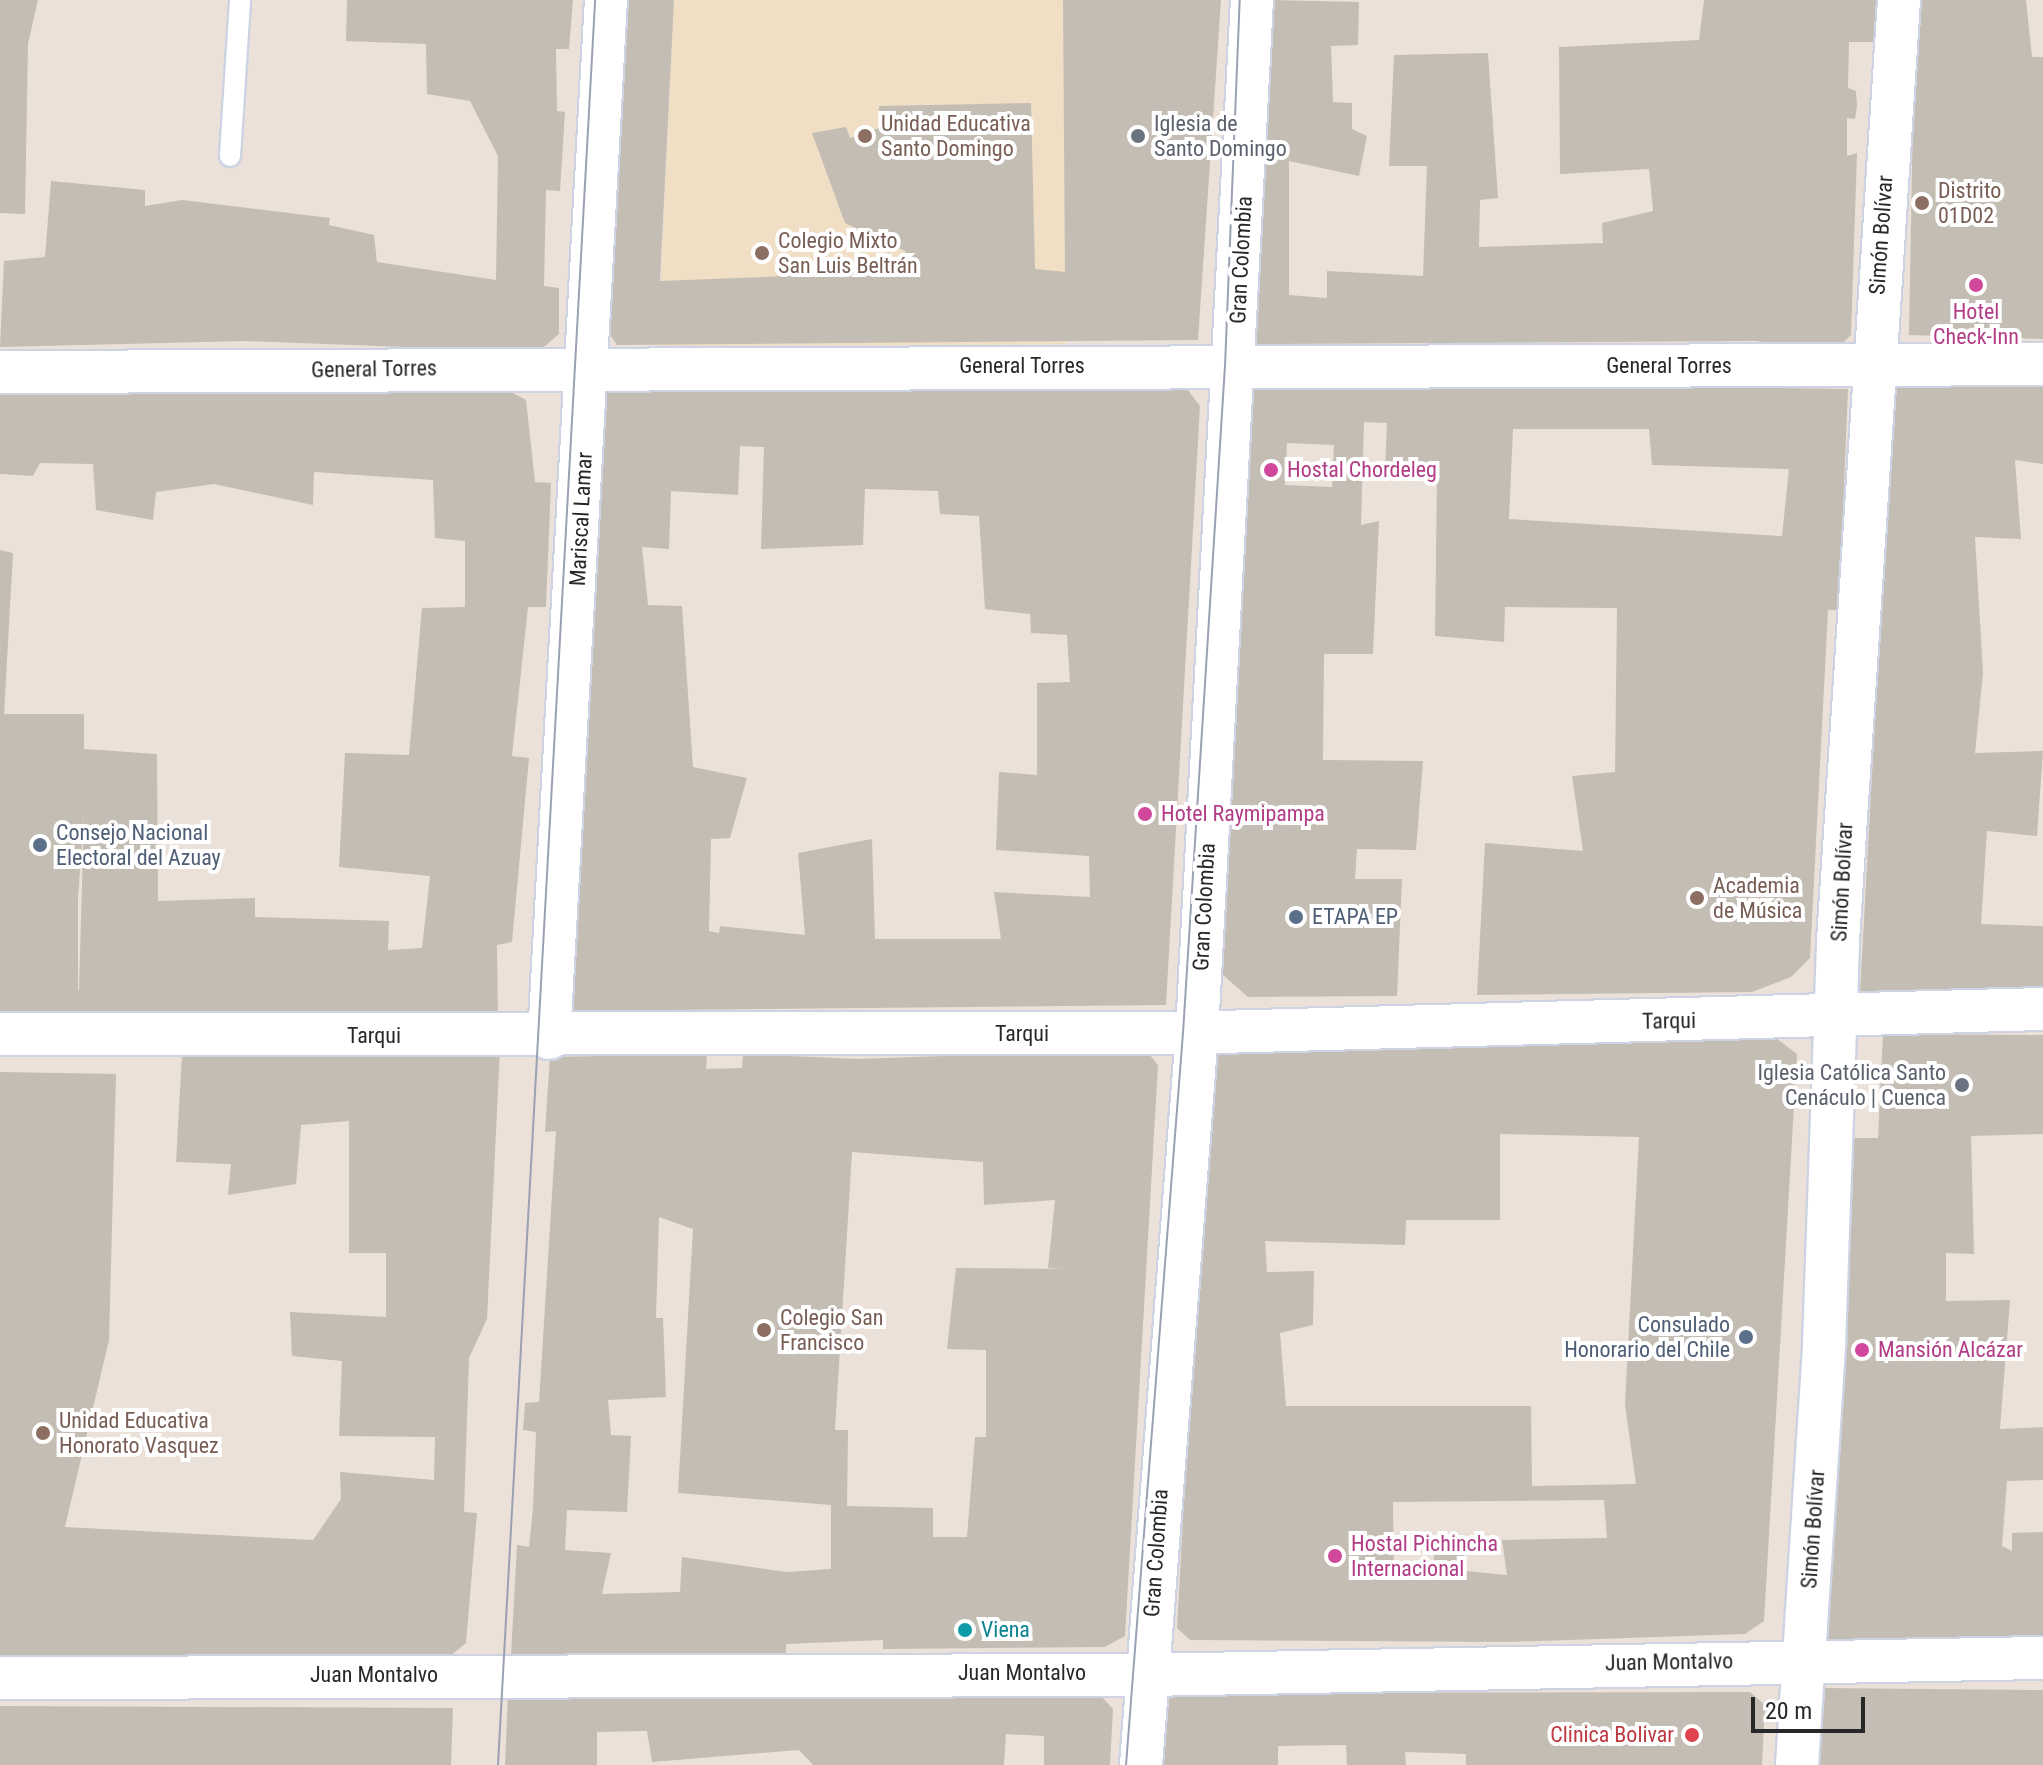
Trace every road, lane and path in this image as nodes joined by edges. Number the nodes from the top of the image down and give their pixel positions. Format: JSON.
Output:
{"nodes":[{"id":1,"x":240,"y":0,"type":"edge"},
{"id":2,"x":606,"y":0,"type":"edge"},
{"id":3,"x":1252,"y":0,"type":"edge"},
{"id":4,"x":1899,"y":0,"type":"edge"},
{"id":5,"x":230,"y":156,"type":"dead end"},
{"id":6,"x":1236,"y":364,"type":"junction"},
{"id":7,"x":2043,"y":364,"type":"edge"},
{"id":8,"x":590,"y":365,"type":"junction"},
{"id":9,"x":1872,"y":367,"type":"junction"},
{"id":10,"x":0,"y":372,"type":"edge"},
{"id":11,"x":2043,"y":1009,"type":"edge"},
{"id":12,"x":1835,"y":1017,"type":"junction"},
{"id":13,"x":1197,"y":1032,"type":"junction"},
{"id":14,"x":0,"y":1034,"type":"edge"},
{"id":15,"x":549,"y":1038,"type":"junction"},
{"id":16,"x":2043,"y":1658,"type":"edge"},
{"id":17,"x":1805,"y":1661,"type":"junction"},
{"id":18,"x":1146,"y":1675,"type":"junction"},
{"id":19,"x":0,"y":1678,"type":"edge"},
{"id":20,"x":1141,"y":1765,"type":"edge"},
{"id":21,"x":1797,"y":1765,"type":"edge"}],
"edges":[{"from":1,"to":5,"type":"lane"},
{"from":2,"to":8,"type":"street","name":"Mariscal Lamar"},
{"from":3,"to":6,"type":"street","name":"Gran Colombia"},
{"from":4,"to":9,"type":"street","name":"Simón Bolívar"},
{"from":6,"to":8,"type":"street","name":"General Torres"},
{"from":6,"to":9,"type":"street","name":"General Torres"},
{"from":6,"to":13,"type":"street","name":"Gran Colombia"},
{"from":7,"to":9,"type":"street","name":"General Torres"},
{"from":8,"to":10,"type":"street","name":"General Torres"},
{"from":8,"to":15,"type":"street","name":"Mariscal Lamar"},
{"from":9,"to":12,"type":"street","name":"Simón Bolívar"},
{"from":11,"to":12,"type":"street","name":"Tarqui"},
{"from":12,"to":13,"type":"street","name":"Tarqui"},
{"from":12,"to":17,"type":"street","name":"Simón Bolívar"},
{"from":13,"to":15,"type":"street","name":"Tarqui"},
{"from":13,"to":18,"type":"street","name":"Gran Colombia"},
{"from":14,"to":15,"type":"street","name":"Tarqui"},
{"from":16,"to":17,"type":"street","name":"Juan Montalvo"},
{"from":17,"to":18,"type":"street","name":"Juan Montalvo"},
{"from":17,"to":21,"type":"street","name":"Simón Bolívar"},
{"from":18,"to":19,"type":"street","name":"Juan Montalvo"},
{"from":18,"to":20,"type":"street","name":"Gran Colombia"}]}
